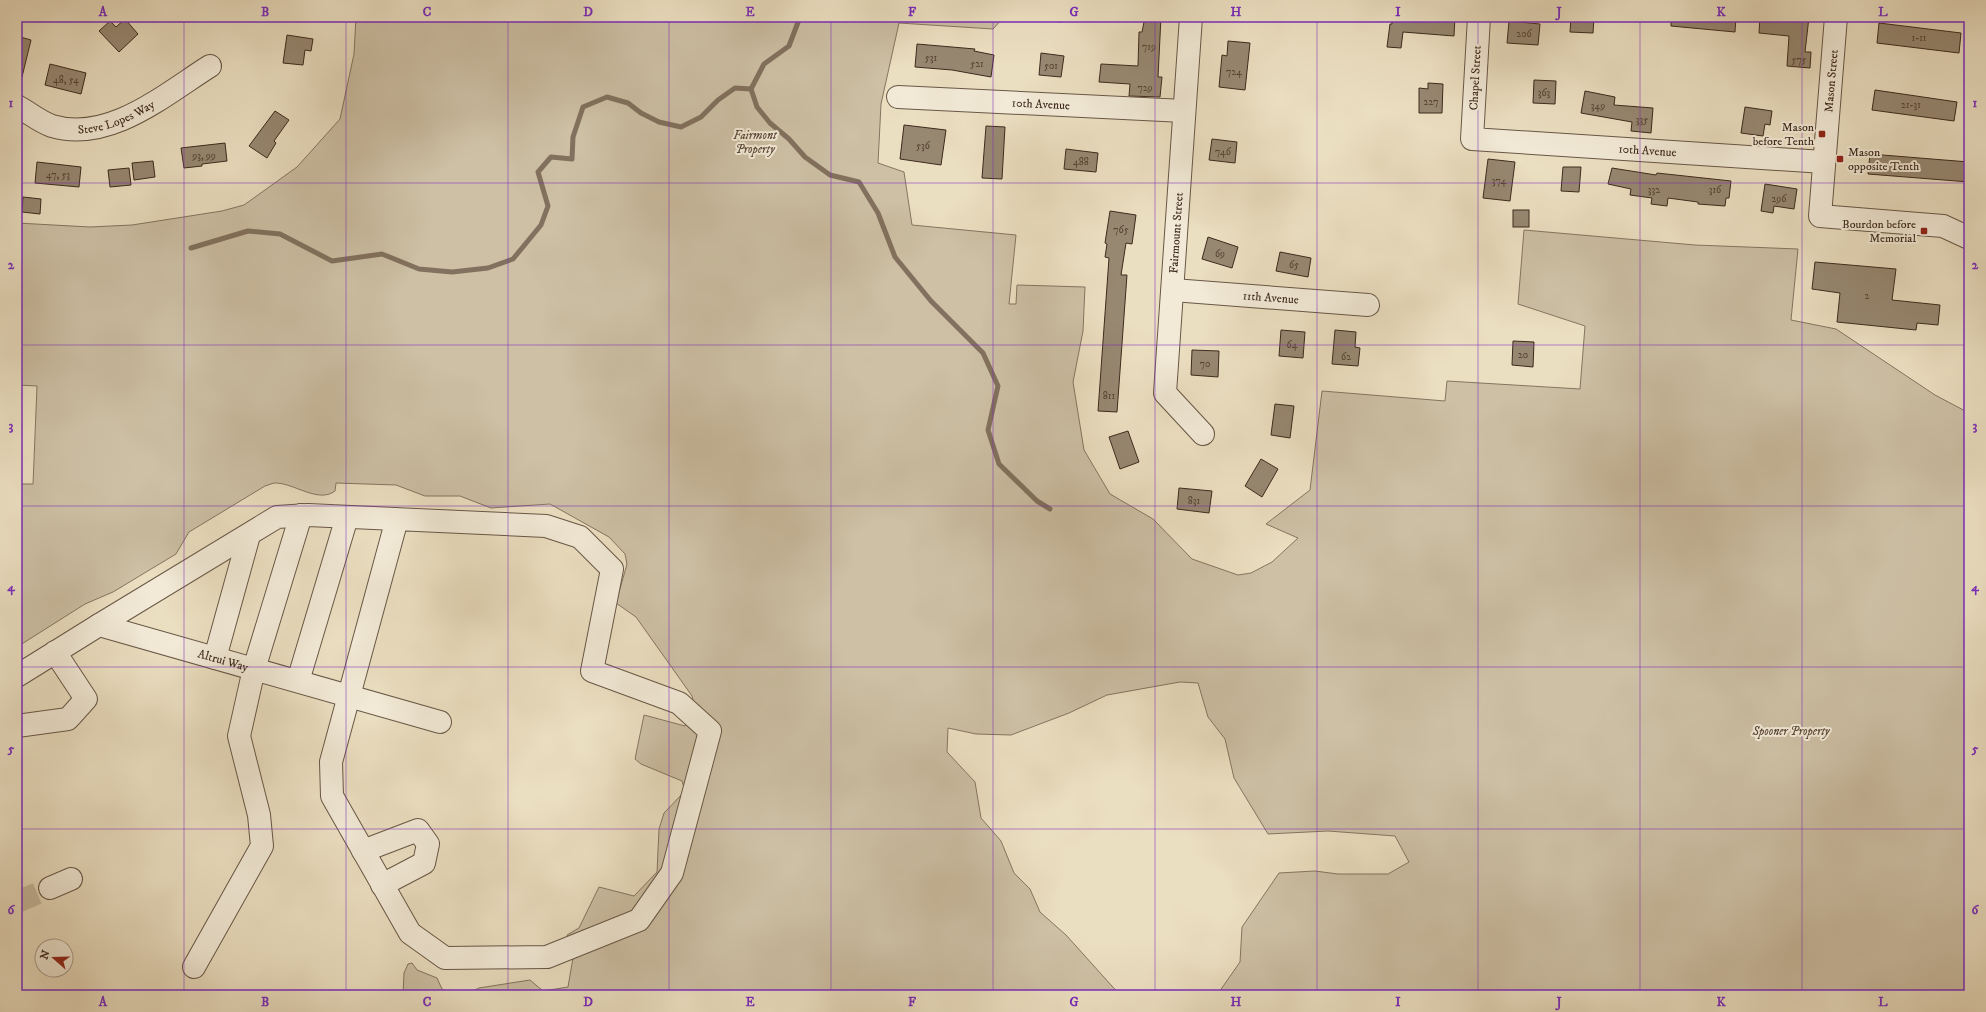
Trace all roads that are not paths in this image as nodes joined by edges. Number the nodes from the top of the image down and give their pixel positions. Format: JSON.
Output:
{"nodes":[{"id":1,"x":1191,"y":17,"type":"edge"},
{"id":2,"x":1479,"y":17,"type":"edge"},
{"id":3,"x":1836,"y":17,"type":"edge"},
{"id":4,"x":210,"y":66,"type":"dead end"},
{"id":5,"x":898,"y":97,"type":"dead end"},
{"id":6,"x":17,"y":106,"type":"edge"},
{"id":7,"x":1184,"y":110,"type":"junction"},
{"id":8,"x":1472,"y":139,"type":"joint"},
{"id":9,"x":1824,"y":162,"type":"junction"},
{"id":10,"x":1969,"y":238,"type":"edge"},
{"id":11,"x":1173,"y":290,"type":"junction"},
{"id":12,"x":1368,"y":306,"type":"dead end"},
{"id":13,"x":1203,"y":434,"type":"dead end"},
{"id":14,"x":301,"y":515,"type":"junction"},
{"id":15,"x":347,"y":517,"type":"junction"},
{"id":16,"x":397,"y":519,"type":"junction"},
{"id":17,"x":249,"y":535,"type":"junction"},
{"id":18,"x":99,"y":625,"type":"junction"},
{"id":19,"x":55,"y":652,"type":"junction"},
{"id":20,"x":215,"y":658,"type":"junction"},
{"id":21,"x":254,"y":669,"type":"junction"},
{"id":22,"x":17,"y":676,"type":"edge"},
{"id":23,"x":298,"y":681,"type":"junction"},
{"id":24,"x":347,"y":695,"type":"junction"},
{"id":25,"x":440,"y":722,"type":"dead end"},
{"id":26,"x":17,"y":726,"type":"edge"},
{"id":27,"x":363,"y":851,"type":"junction"},
{"id":28,"x":71,"y":879,"type":"dead end"},
{"id":29,"x":382,"y":885,"type":"junction"},
{"id":30,"x":50,"y":888,"type":"tunnel mouth"},
{"id":31,"x":194,"y":967,"type":"dead end"}],
"edges":[{"from":1,"to":7,"type":"street","name":"Fairmount Street"},
{"from":2,"to":8,"type":"street","name":"Chapel Street"},
{"from":3,"to":9,"type":"street","name":"Mason Street"},
{"from":4,"to":6,"type":"street","name":"Steve Lopes Way"},
{"from":5,"to":7,"type":"street","name":"10th Avenue"},
{"from":7,"to":11,"type":"street","name":"Fairmount Street"},
{"from":8,"to":9,"type":"street","name":"10th Avenue"},
{"from":9,"to":10,"type":"street","name":"Mason Street"},
{"from":11,"to":12,"type":"street","name":"11th Avenue"},
{"from":11,"to":13,"type":"street","name":"Fairmount Street"},
{"from":14,"to":15,"type":"street"},
{"from":14,"to":17,"type":"street"},
{"from":14,"to":21,"type":"street"},
{"from":15,"to":16,"type":"street"},
{"from":15,"to":23,"type":"street"},
{"from":16,"to":24,"type":"street"},
{"from":16,"to":29,"type":"street"},
{"from":17,"to":18,"type":"street"},
{"from":17,"to":20,"type":"street"},
{"from":18,"to":19,"type":"street"},
{"from":18,"to":20,"type":"street","name":"Altrui Way"},
{"from":19,"to":22,"type":"street"},
{"from":19,"to":26,"type":"street"},
{"from":20,"to":21,"type":"street","name":"Altrui Way"},
{"from":21,"to":23,"type":"street","name":"Altrui Way"},
{"from":21,"to":31,"type":"street"},
{"from":23,"to":24,"type":"street","name":"Altrui Way"},
{"from":24,"to":25,"type":"street","name":"Altrui Way"},
{"from":24,"to":27,"type":"street"},
{"from":27,"to":29,"type":"street"},
{"from":27,"to":29,"type":"street"},
{"from":28,"to":30,"type":"street"}]}
